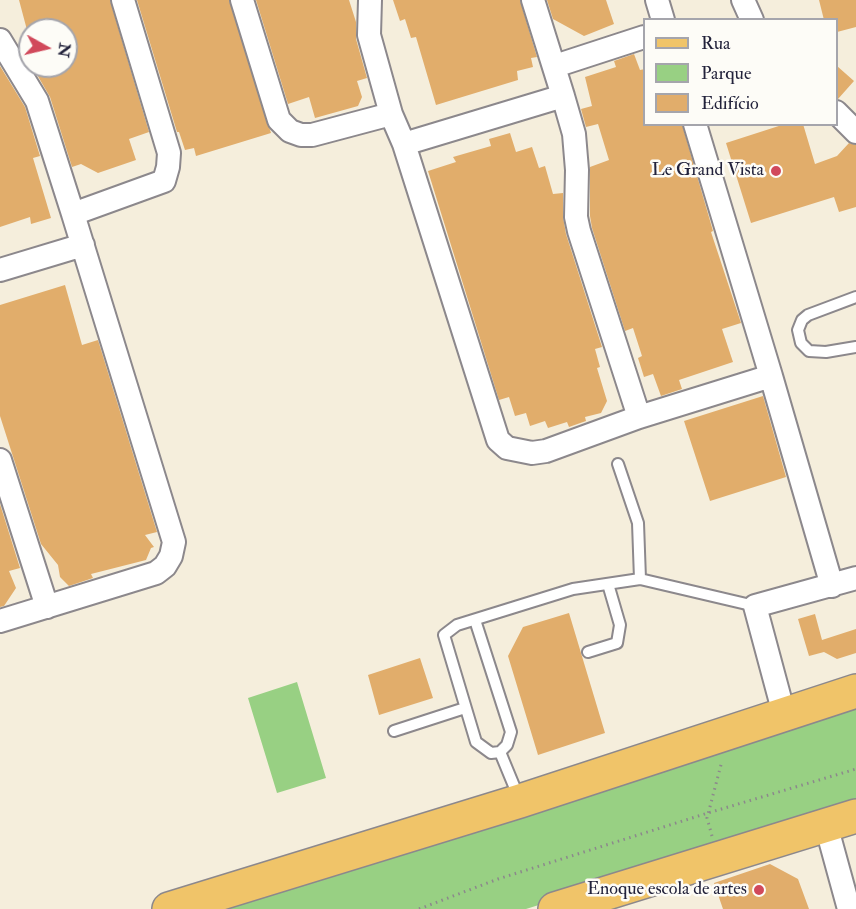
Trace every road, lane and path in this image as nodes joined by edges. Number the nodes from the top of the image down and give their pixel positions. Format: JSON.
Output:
{"nodes":[{"id":1,"x":123,"y":0,"type":"edge"},
{"id":2,"x":242,"y":0,"type":"edge"},
{"id":3,"x":370,"y":0,"type":"edge"},
{"id":4,"x":533,"y":0,"type":"edge"},
{"id":5,"x":657,"y":0,"type":"edge"},
{"id":6,"x":743,"y":0,"type":"edge"},
{"id":7,"x":662,"y":18,"type":"edge"},
{"id":8,"x":751,"y":18,"type":"edge"},
{"id":9,"x":643,"y":38,"type":"edge"},
{"id":10,"x":0,"y":40,"type":"edge"},
{"id":11,"x":555,"y":66,"type":"junction"},
{"id":12,"x":563,"y":96,"type":"junction"},
{"id":13,"x":838,"y":113,"type":"edge"},
{"id":14,"x":392,"y":114,"type":"junction"},
{"id":15,"x":696,"y":126,"type":"edge"},
{"id":16,"x":856,"y":132,"type":"edge"},
{"id":17,"x":404,"y":144,"type":"junction"},
{"id":18,"x":73,"y":214,"type":"junction"},
{"id":19,"x":83,"y":245,"type":"junction"},
{"id":20,"x":0,"y":270,"type":"edge"},
{"id":21,"x":856,"y":297,"type":"edge"},
{"id":22,"x":856,"y":347,"type":"edge"},
{"id":23,"x":771,"y":375,"type":"junction"},
{"id":24,"x":639,"y":417,"type":"junction"},
{"id":25,"x":0,"y":460,"type":"edge"},
{"id":26,"x":618,"y":464,"type":"dead end"},
{"id":27,"x":856,"y":578,"type":"edge"},
{"id":28,"x":640,"y":579,"type":"junction"},
{"id":29,"x":608,"y":584,"type":"junction"},
{"id":30,"x":832,"y":586,"type":"junction"},
{"id":31,"x":755,"y":606,"type":"junction"},
{"id":32,"x":47,"y":607,"type":"junction"},
{"id":33,"x":475,"y":620,"type":"junction"},
{"id":34,"x":0,"y":621,"type":"edge"},
{"id":35,"x":588,"y":652,"type":"dead end"},
{"id":36,"x":856,"y":691,"type":"edge"},
{"id":37,"x":465,"y":708,"type":"junction"},
{"id":38,"x":784,"y":714,"type":"junction"},
{"id":39,"x":394,"y":731,"type":"dead end"},
{"id":40,"x":727,"y":733,"type":"junction"},
{"id":41,"x":500,"y":752,"type":"junction"},
{"id":42,"x":856,"y":770,"type":"edge"},
{"id":43,"x":520,"y":801,"type":"junction"},
{"id":44,"x":708,"y":813,"type":"junction"},
{"id":45,"x":841,"y":820,"type":"edge"},
{"id":46,"x":719,"y":858,"type":"junction"},
{"id":47,"x":169,"y":909,"type":"edge"},
{"id":48,"x":419,"y":909,"type":"edge"},
{"id":49,"x":555,"y":909,"type":"edge"},
{"id":50,"x":849,"y":909,"type":"edge"}],
"edges":[{"from":1,"to":18,"type":"street"},
{"from":2,"to":14,"type":"street"},
{"from":3,"to":14,"type":"street"},
{"from":4,"to":11,"type":"street"},
{"from":5,"to":7,"type":"street"},
{"from":6,"to":8,"type":"street"},
{"from":9,"to":11,"type":"street"},
{"from":10,"to":18,"type":"street"},
{"from":11,"to":12,"type":"street"},
{"from":12,"to":17,"type":"street"},
{"from":12,"to":24,"type":"street"},
{"from":13,"to":16,"type":"street"},
{"from":14,"to":17,"type":"street"},
{"from":15,"to":23,"type":"street"},
{"from":17,"to":24,"type":"street"},
{"from":18,"to":19,"type":"street"},
{"from":19,"to":20,"type":"street"},
{"from":19,"to":32,"type":"street"},
{"from":21,"to":22,"type":"lane"},
{"from":23,"to":24,"type":"street"},
{"from":23,"to":30,"type":"street"},
{"from":25,"to":32,"type":"street"},
{"from":26,"to":28,"type":"lane"},
{"from":27,"to":30,"type":"street"},
{"from":28,"to":29,"type":"lane"},
{"from":28,"to":31,"type":"lane"},
{"from":29,"to":33,"type":"lane"},
{"from":29,"to":35,"type":"lane"},
{"from":30,"to":31,"type":"street"},
{"from":31,"to":38,"type":"street"},
{"from":32,"to":34,"type":"street"},
{"from":33,"to":37,"type":"lane"},
{"from":33,"to":41,"type":"lane"},
{"from":36,"to":38,"type":"main road"},
{"from":37,"to":39,"type":"lane"},
{"from":37,"to":41,"type":"lane"},
{"from":38,"to":40,"type":"main road"},
{"from":40,"to":43,"type":"main road"},
{"from":40,"to":44,"type":"path"},
{"from":41,"to":43,"type":"lane"},
{"from":42,"to":44,"type":"path"},
{"from":43,"to":47,"type":"main road"},
{"from":44,"to":46,"type":"path"},
{"from":44,"to":48,"type":"path"},
{"from":45,"to":46,"type":"main road"},
{"from":45,"to":50,"type":"street"},
{"from":46,"to":49,"type":"main road"}]}
